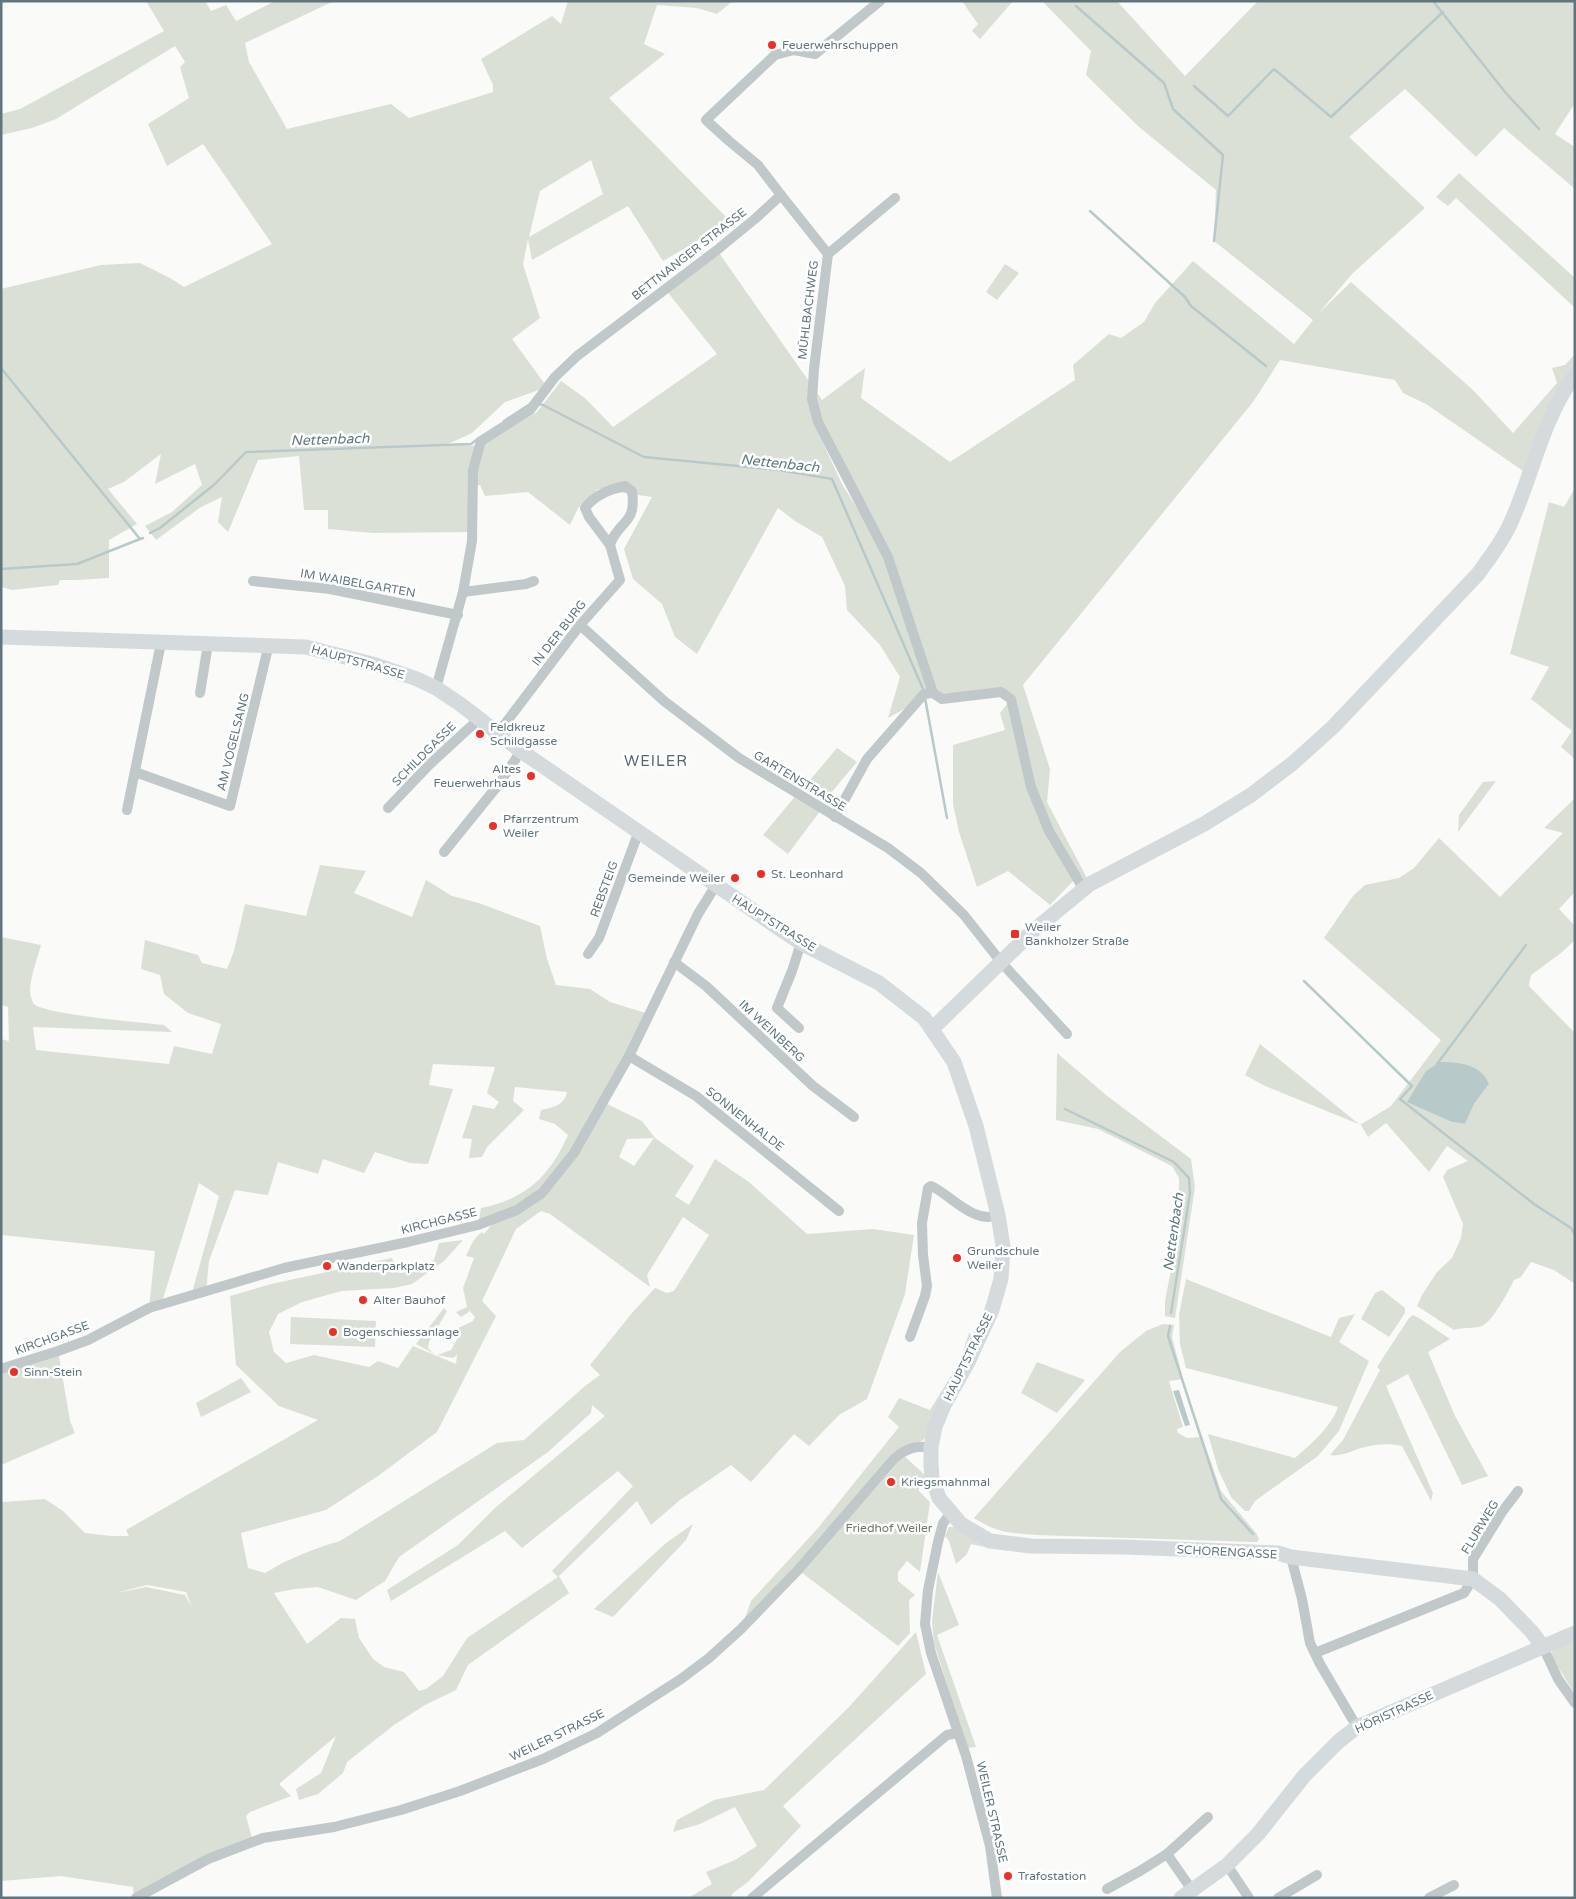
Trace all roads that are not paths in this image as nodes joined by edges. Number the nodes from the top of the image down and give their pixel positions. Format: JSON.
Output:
{"nodes":[{"id":1,"x":880,"y":1,"type":"edge"},
{"id":2,"x":781,"y":195,"type":"junction"},
{"id":3,"x":895,"y":198,"type":"dead end"},
{"id":4,"x":828,"y":254,"type":"junction"},
{"id":5,"x":1575,"y":375,"type":"edge"},
{"id":6,"x":610,"y":545,"type":"junction"},
{"id":7,"x":253,"y":581,"type":"dead end"},
{"id":8,"x":534,"y":581,"type":"dead end"},
{"id":9,"x":463,"y":592,"type":"junction"},
{"id":10,"x":458,"y":615,"type":"junction"},
{"id":11,"x":580,"y":625,"type":"junction"},
{"id":12,"x":1,"y":637,"type":"edge"},
{"id":13,"x":161,"y":643,"type":"junction"},
{"id":14,"x":208,"y":644,"type":"junction"},
{"id":15,"x":269,"y":644,"type":"junction"},
{"id":16,"x":436,"y":688,"type":"junction"},
{"id":17,"x":200,"y":693,"type":"dead end"},
{"id":18,"x":934,"y":693,"type":"junction"},
{"id":19,"x":479,"y":719,"type":"junction"},
{"id":20,"x":498,"y":733,"type":"junction"},
{"id":21,"x":521,"y":751,"type":"junction"},
{"id":22,"x":135,"y":772,"type":"junction"},
{"id":23,"x":388,"y":808,"type":"dead end"},
{"id":24,"x":127,"y":810,"type":"dead end"},
{"id":25,"x":835,"y":817,"type":"junction"},
{"id":26,"x":638,"y":831,"type":"junction"},
{"id":27,"x":444,"y":852,"type":"dead end"},
{"id":28,"x":716,"y":886,"type":"junction"},
{"id":29,"x":1084,"y":890,"type":"junction"},
{"id":30,"x":801,"y":942,"type":"junction"},
{"id":31,"x":588,"y":954,"type":"dead end"},
{"id":32,"x":674,"y":962,"type":"junction"},
{"id":33,"x":1001,"y":962,"type":"junction"},
{"id":34,"x":799,"y":1028,"type":"dead end"},
{"id":35,"x":932,"y":1029,"type":"junction"},
{"id":36,"x":1067,"y":1034,"type":"dead end"},
{"id":37,"x":629,"y":1056,"type":"junction"},
{"id":38,"x":854,"y":1117,"type":"dead end"},
{"id":39,"x":839,"y":1211,"type":"dead end"},
{"id":40,"x":998,"y":1215,"type":"junction"},
{"id":41,"x":910,"y":1337,"type":"dead end"},
{"id":42,"x":1,"y":1369,"type":"edge"},
{"id":43,"x":931,"y":1447,"type":"junction"},
{"id":44,"x":1518,"y":1492,"type":"dead end"},
{"id":45,"x":951,"y":1513,"type":"junction"},
{"id":46,"x":1291,"y":1557,"type":"junction"},
{"id":47,"x":1473,"y":1579,"type":"junction"},
{"id":48,"x":1575,"y":1633,"type":"edge"},
{"id":49,"x":1542,"y":1647,"type":"junction"},
{"id":50,"x":1315,"y":1654,"type":"junction"},
{"id":51,"x":1575,"y":1703,"type":"edge"},
{"id":52,"x":1357,"y":1727,"type":"junction"},
{"id":53,"x":957,"y":1733,"type":"junction"},
{"id":54,"x":1208,"y":1817,"type":"dead end"},
{"id":55,"x":1167,"y":1854,"type":"junction"},
{"id":56,"x":1227,"y":1865,"type":"junction"},
{"id":57,"x":1317,"y":1875,"type":"dead end"},
{"id":58,"x":1454,"y":1885,"type":"dead end"},
{"id":59,"x":1107,"y":1889,"type":"dead end"},
{"id":60,"x":1186,"y":1894,"type":"edge"},
{"id":61,"x":136,"y":1898,"type":"edge"},
{"id":62,"x":752,"y":1898,"type":"edge"},
{"id":63,"x":997,"y":1898,"type":"edge"},
{"id":64,"x":1250,"y":1898,"type":"edge"},
{"id":65,"x":1278,"y":1898,"type":"edge"},
{"id":66,"x":1429,"y":1898,"type":"edge"}],
"edges":[{"from":1,"to":2,"type":"street"},
{"from":2,"to":4,"type":"street","name":"MÜHLBACHWEG"},
{"from":2,"to":9,"type":"street","name":"BETTNANGER STRASSE"},
{"from":3,"to":4,"type":"street","name":"MÜHLBACHWEG"},
{"from":4,"to":18,"type":"street","name":"MÜHLBACHWEG"},
{"from":5,"to":29,"type":"street"},
{"from":6,"to":6,"type":"street","name":"IN DER BURG"},
{"from":6,"to":11,"type":"street","name":"IN DER BURG"},
{"from":7,"to":10,"type":"street","name":"IM WAIBELGARTEN"},
{"from":8,"to":9,"type":"street"},
{"from":9,"to":10,"type":"street","name":"BETTNANGER STRASSE"},
{"from":10,"to":16,"type":"street","name":"BETTNANGER STRASSE"},
{"from":11,"to":20,"type":"street","name":"IN DER BURG"},
{"from":11,"to":25,"type":"street","name":"GARTENSTRASSE"},
{"from":12,"to":13,"type":"street","name":"HAUPTSTRASSE"},
{"from":13,"to":14,"type":"street","name":"HAUPTSTRASSE"},
{"from":13,"to":22,"type":"street"},
{"from":14,"to":15,"type":"street","name":"HAUPTSTRASSE"},
{"from":14,"to":17,"type":"street"},
{"from":15,"to":16,"type":"street","name":"HAUPTSTRASSE"},
{"from":15,"to":22,"type":"street","name":"AM VOGELSANG"},
{"from":16,"to":19,"type":"street","name":"HAUPTSTRASSE"},
{"from":18,"to":25,"type":"street"},
{"from":18,"to":29,"type":"street"},
{"from":19,"to":20,"type":"street","name":"HAUPTSTRASSE"},
{"from":19,"to":23,"type":"street","name":"SCHILDGASSE"},
{"from":20,"to":21,"type":"street","name":"HAUPTSTRASSE"},
{"from":21,"to":26,"type":"street","name":"HAUPTSTRASSE"},
{"from":21,"to":27,"type":"street"},
{"from":22,"to":24,"type":"street"},
{"from":25,"to":33,"type":"street","name":"GARTENSTRASSE"},
{"from":26,"to":28,"type":"street","name":"HAUPTSTRASSE"},
{"from":26,"to":31,"type":"street","name":"REBSTEIG"},
{"from":28,"to":30,"type":"street","name":"HAUPTSTRASSE"},
{"from":28,"to":32,"type":"street","name":"KIRCHGASSE"},
{"from":29,"to":33,"type":"street"},
{"from":30,"to":34,"type":"street"},
{"from":30,"to":35,"type":"street","name":"HAUPTSTRASSE"},
{"from":32,"to":37,"type":"street","name":"KIRCHGASSE"},
{"from":32,"to":38,"type":"street","name":"IM WEINBERG"},
{"from":33,"to":35,"type":"street"},
{"from":33,"to":36,"type":"street","name":"GARTENSTRASSE"},
{"from":35,"to":40,"type":"street","name":"HAUPTSTRASSE"},
{"from":37,"to":39,"type":"street","name":"SONNENHALDE"},
{"from":37,"to":42,"type":"street","name":"KIRCHGASSE"},
{"from":40,"to":41,"type":"street"},
{"from":40,"to":43,"type":"street","name":"HAUPTSTRASSE"},
{"from":43,"to":45,"type":"street","name":"HAUPTSTRASSE"},
{"from":43,"to":61,"type":"street","name":"WEILER STRASSE"},
{"from":44,"to":47,"type":"street","name":"FLURWEG"},
{"from":45,"to":46,"type":"street","name":"SCHORENGASSE"},
{"from":45,"to":53,"type":"street","name":"WEILER STRASSE"},
{"from":46,"to":47,"type":"street","name":"SCHORENGASSE"},
{"from":46,"to":50,"type":"street"},
{"from":47,"to":49,"type":"street","name":"SCHORENGASSE"},
{"from":47,"to":50,"type":"street"},
{"from":48,"to":49,"type":"street","name":"HÖRISTRASSE"},
{"from":49,"to":51,"type":"street"},
{"from":49,"to":52,"type":"street","name":"HÖRISTRASSE"},
{"from":50,"to":52,"type":"street"},
{"from":52,"to":56,"type":"street","name":"HÖRISTRASSE"},
{"from":53,"to":62,"type":"street"},
{"from":53,"to":63,"type":"street","name":"WEILER STRASSE"},
{"from":54,"to":55,"type":"street"},
{"from":55,"to":59,"type":"street"},
{"from":55,"to":60,"type":"street"},
{"from":56,"to":60,"type":"street","name":"HÖRISTRASSE"},
{"from":56,"to":64,"type":"street"},
{"from":57,"to":65,"type":"street"},
{"from":58,"to":66,"type":"street"}]}
